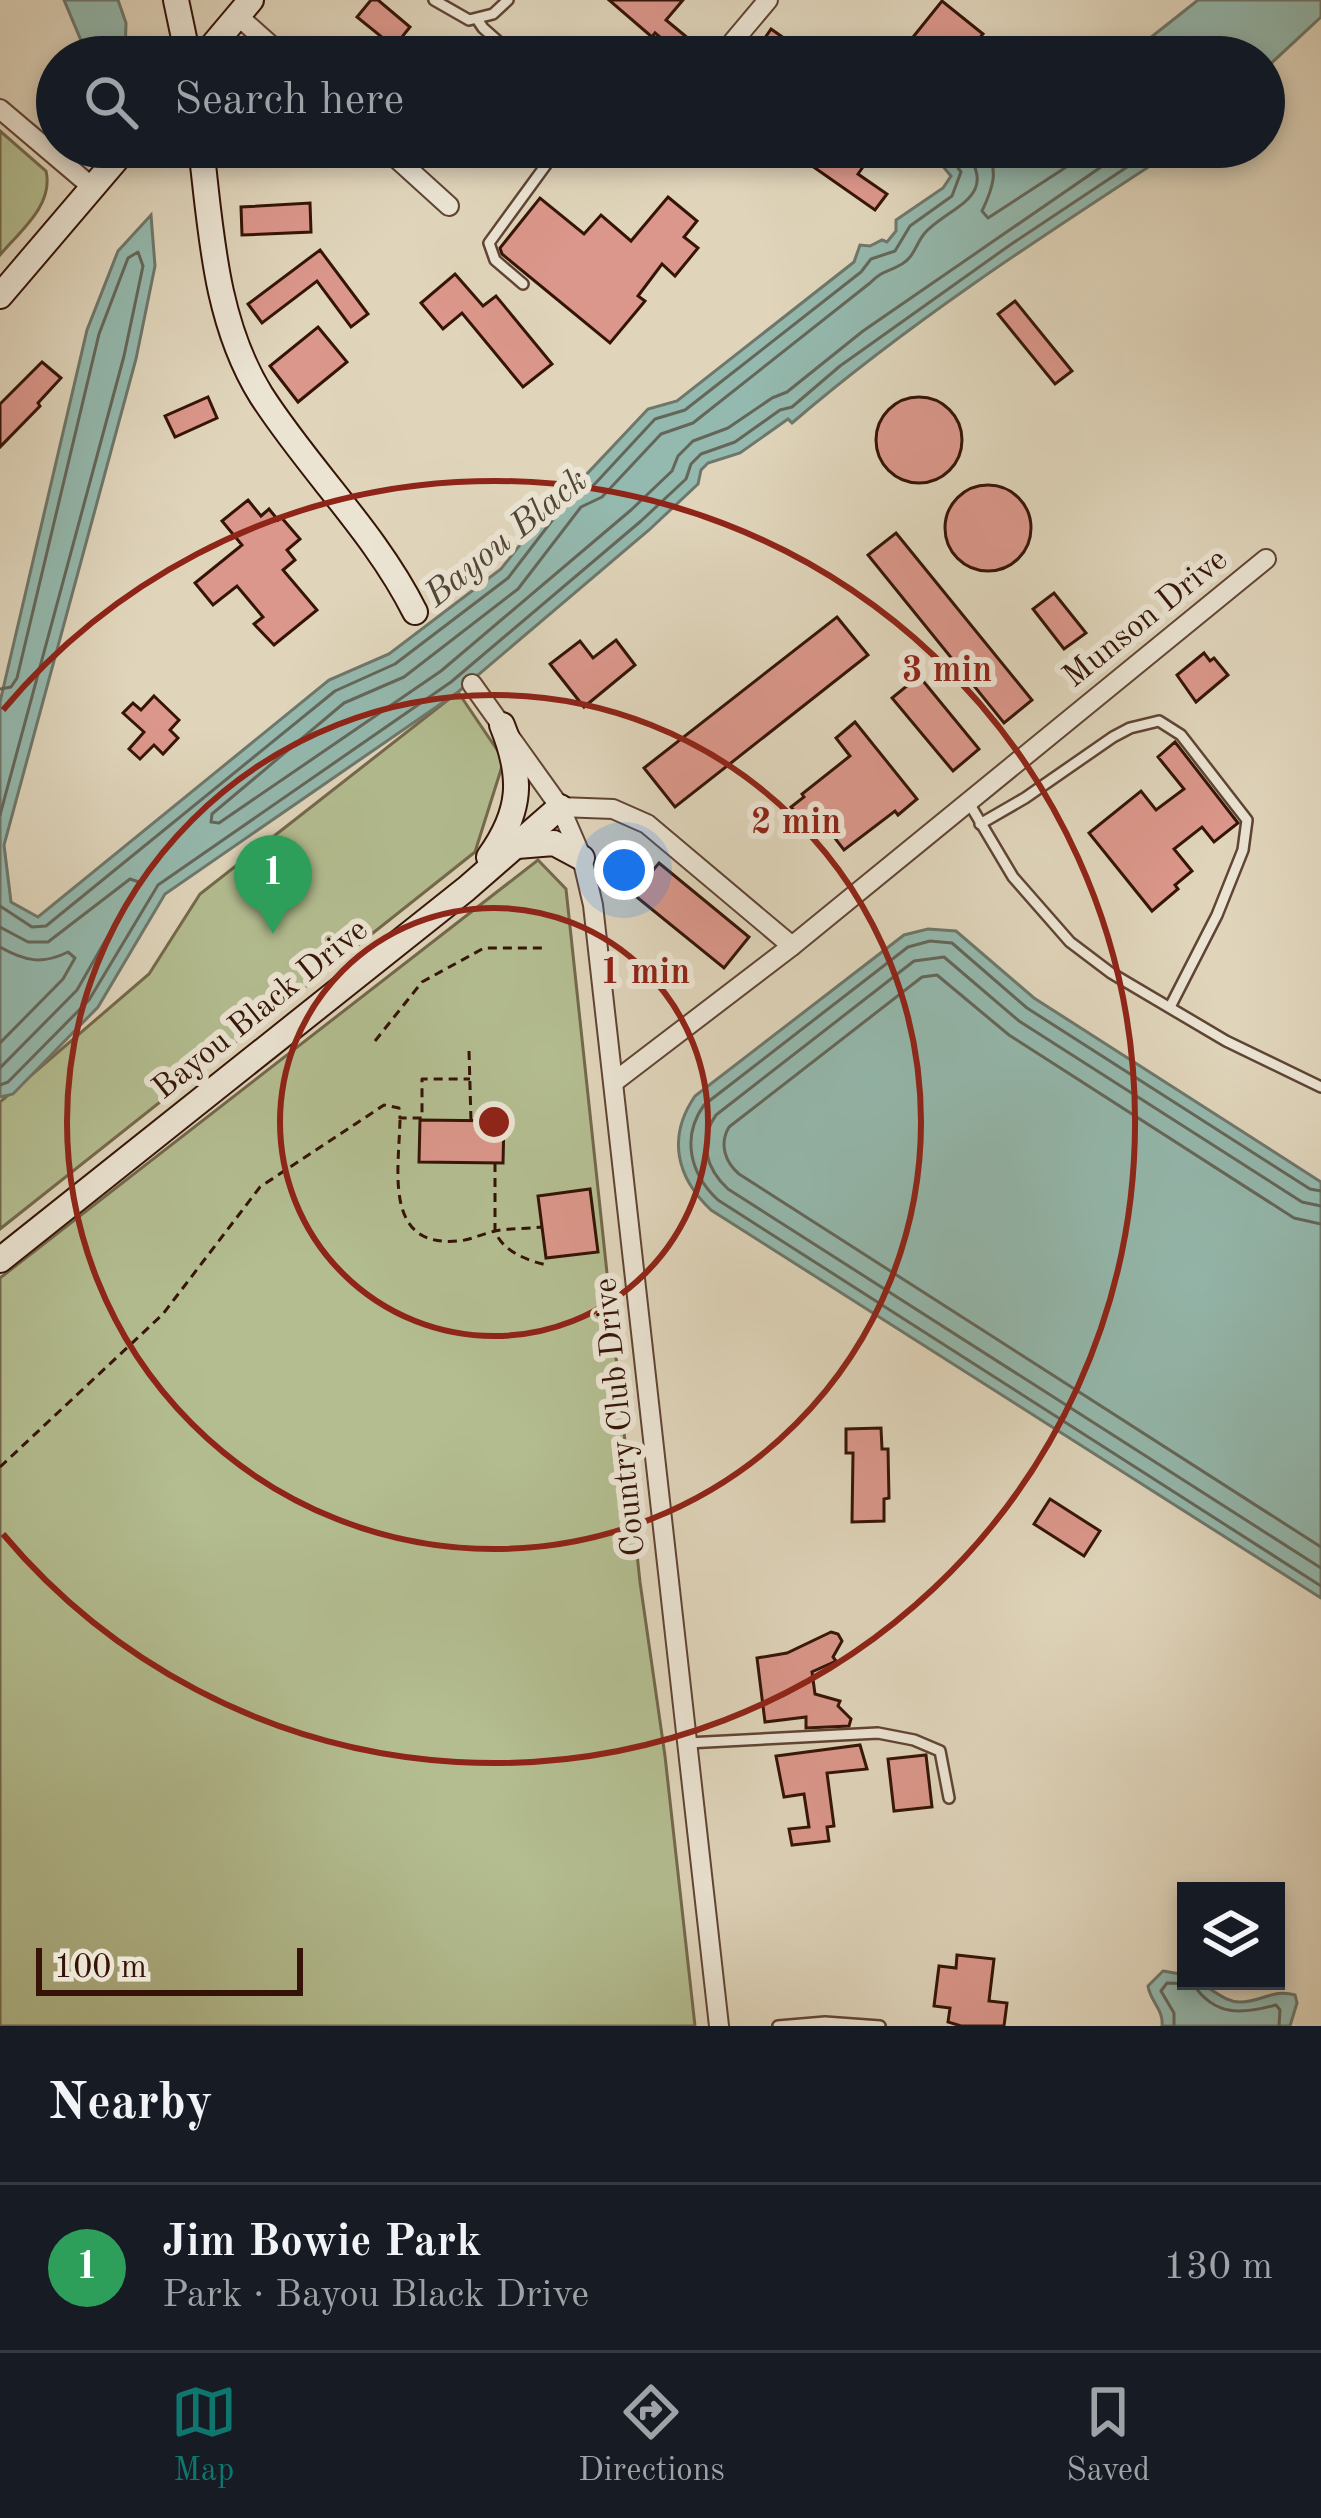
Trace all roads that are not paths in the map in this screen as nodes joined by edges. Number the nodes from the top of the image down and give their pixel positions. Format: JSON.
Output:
{"nodes":[{"id":1,"x":176,"y":0,"type":"edge"},
{"id":2,"x":434,"y":0,"type":"edge"},
{"id":3,"x":508,"y":0,"type":"edge"},
{"id":4,"x":768,"y":0,"type":"edge"},
{"id":5,"x":244,"y":8,"type":"edge"},
{"id":6,"x":477,"y":19,"type":"junction"},
{"id":7,"x":184,"y":36,"type":"edge"},
{"id":8,"x":221,"y":36,"type":"edge"},
{"id":9,"x":267,"y":36,"type":"edge"},
{"id":10,"x":492,"y":36,"type":"edge"},
{"id":11,"x":738,"y":36,"type":"edge"},
{"id":12,"x":0,"y":109,"type":"edge"},
{"id":13,"x":36,"y":140,"type":"edge"},
{"id":14,"x":70,"y":168,"type":"edge"},
{"id":15,"x":109,"y":168,"type":"edge"},
{"id":16,"x":203,"y":168,"type":"edge"},
{"id":17,"x":407,"y":168,"type":"edge"},
{"id":18,"x":544,"y":168,"type":"edge"},
{"id":19,"x":92,"y":187,"type":"junction"},
{"id":20,"x":449,"y":206,"type":"dead end"},
{"id":21,"x":524,"y":284,"type":"dead end"},
{"id":22,"x":0,"y":294,"type":"edge"},
{"id":23,"x":1266,"y":559,"type":"dead end"},
{"id":24,"x":415,"y":612,"type":"dead end"},
{"id":25,"x":472,"y":684,"type":"dead end"},
{"id":26,"x":502,"y":724,"type":"junction"},
{"id":27,"x":969,"y":803,"type":"junction"},
{"id":28,"x":560,"y":808,"type":"junction"},
{"id":29,"x":980,"y":824,"type":"junction"},
{"id":30,"x":517,"y":846,"type":"junction"},
{"id":31,"x":582,"y":857,"type":"junction"},
{"id":32,"x":466,"y":889,"type":"junction"},
{"id":33,"x":792,"y":946,"type":"junction"},
{"id":34,"x":1170,"y":1007,"type":"junction"},
{"id":35,"x":614,"y":1082,"type":"junction"},
{"id":36,"x":1321,"y":1087,"type":"edge"},
{"id":37,"x":0,"y":1260,"type":"edge"},
{"id":38,"x":687,"y":1743,"type":"junction"},
{"id":39,"x":949,"y":1798,"type":"dead end"},
{"id":40,"x":719,"y":2026,"type":"edge"},
{"id":41,"x":778,"y":2026,"type":"edge"},
{"id":42,"x":880,"y":2026,"type":"edge"}],
"edges":[{"from":1,"to":7,"type":"street"},
{"from":2,"to":6,"type":"lane"},
{"from":3,"to":6,"type":"lane"},
{"from":4,"to":11,"type":"street"},
{"from":5,"to":8,"type":"street"},
{"from":5,"to":9,"type":"street"},
{"from":6,"to":10,"type":"lane"},
{"from":12,"to":13,"type":"street"},
{"from":14,"to":19,"type":"street"},
{"from":15,"to":19,"type":"street"},
{"from":16,"to":24,"type":"street"},
{"from":17,"to":20,"type":"street"},
{"from":18,"to":21,"type":"lane"},
{"from":19,"to":22,"type":"street"},
{"from":23,"to":27,"type":"street","name":"Munson Drive"},
{"from":25,"to":26,"type":"street","name":"Country Club Drive"},
{"from":26,"to":28,"type":"street","name":"Country Club Drive"},
{"from":26,"to":32,"type":"street"},
{"from":27,"to":29,"type":"lane"},
{"from":27,"to":33,"type":"street","name":"Munson Drive"},
{"from":28,"to":30,"type":"street","name":"Bayou Black Drive"},
{"from":28,"to":31,"type":"street","name":"Country Club Drive"},
{"from":28,"to":33,"type":"street"},
{"from":29,"to":34,"type":"lane"},
{"from":29,"to":34,"type":"lane"},
{"from":30,"to":31,"type":"street"},
{"from":30,"to":32,"type":"street","name":"Bayou Black Drive"},
{"from":31,"to":35,"type":"street","name":"Country Club Drive"},
{"from":32,"to":37,"type":"street","name":"Bayou Black Drive"},
{"from":33,"to":35,"type":"street","name":"Munson Drive"},
{"from":34,"to":36,"type":"lane"},
{"from":35,"to":38,"type":"street","name":"Country Club Drive"},
{"from":38,"to":39,"type":"lane"},
{"from":38,"to":40,"type":"street","name":"Country Club Drive"},
{"from":41,"to":42,"type":"lane"}]}
